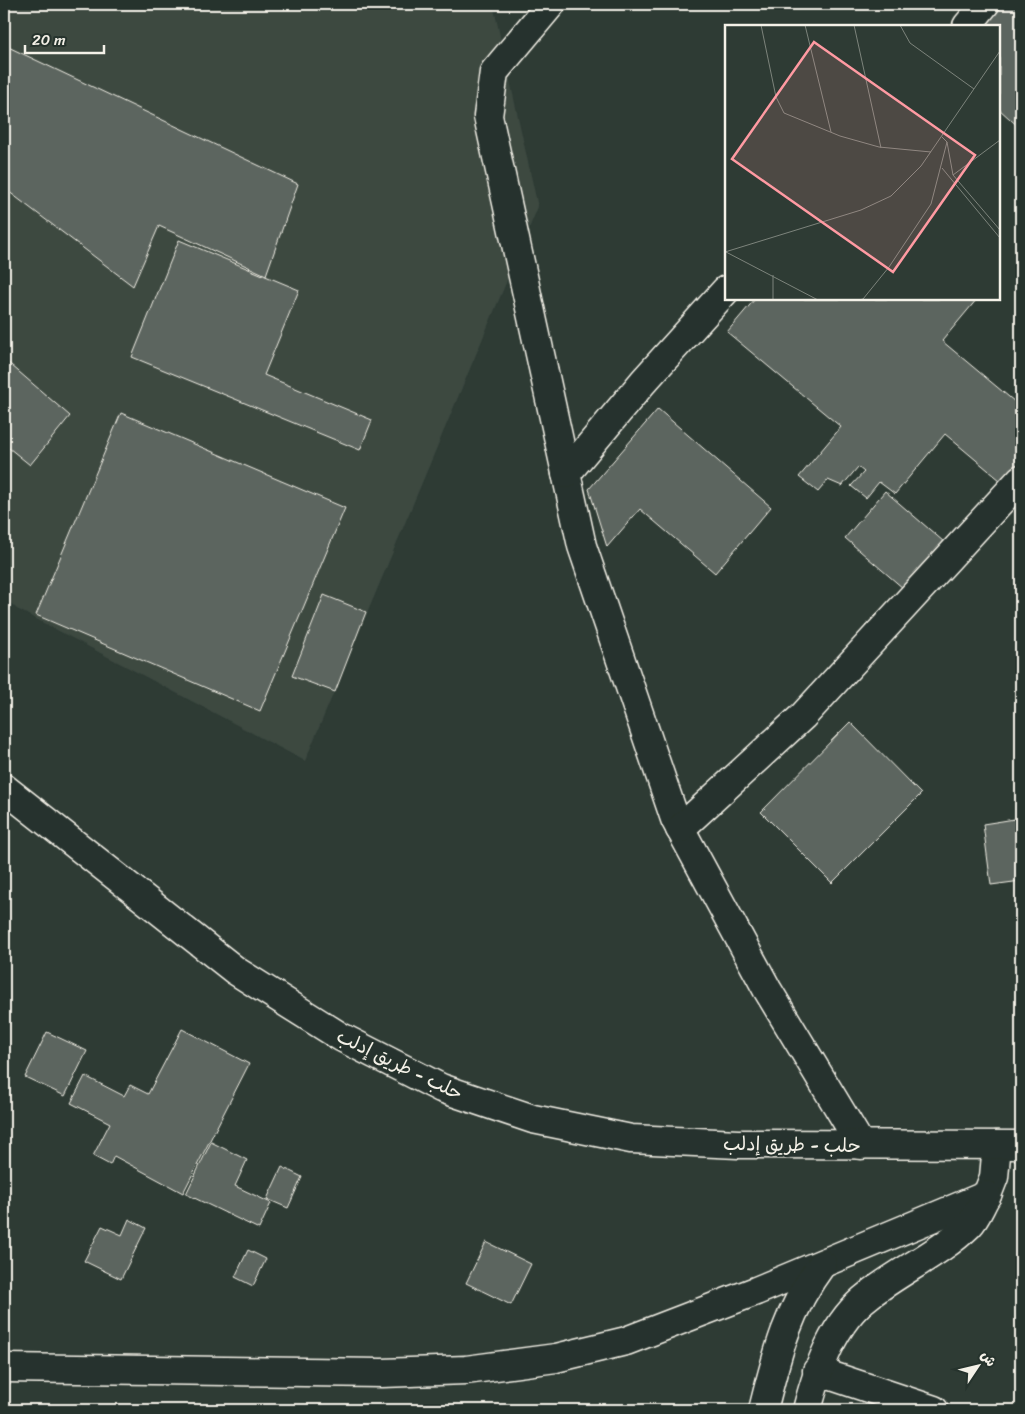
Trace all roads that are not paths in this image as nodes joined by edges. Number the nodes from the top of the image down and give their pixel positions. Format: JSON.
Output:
{"nodes":[{"id":1,"x":551,"y":4,"type":"edge"},
{"id":2,"x":985,"y":4,"type":"edge"},
{"id":3,"x":968,"y":25,"type":"edge"},
{"id":4,"x":725,"y":291,"type":"edge"},
{"id":5,"x":566,"y":474,"type":"junction"},
{"id":6,"x":1021,"y":479,"type":"edge"},
{"id":7,"x":4,"y":788,"type":"edge"},
{"id":8,"x":680,"y":829,"type":"junction"},
{"id":9,"x":861,"y":1145,"type":"junction"},
{"id":10,"x":1009,"y":1145,"type":"edge"},
{"id":11,"x":987,"y":1195,"type":"junction"},
{"id":12,"x":822,"y":1264,"type":"junction"},
{"id":13,"x":4,"y":1368,"type":"edge"},
{"id":14,"x":817,"y":1371,"type":"junction"},
{"id":15,"x":762,"y":1410,"type":"edge"},
{"id":16,"x":807,"y":1410,"type":"edge"},
{"id":17,"x":934,"y":1410,"type":"edge"}],
"edges":[{"from":1,"to":5,"type":"main road"},
{"from":2,"to":3,"type":"main road"},
{"from":4,"to":5,"type":"main road"},
{"from":5,"to":8,"type":"main road"},
{"from":6,"to":8,"type":"main road"},
{"from":7,"to":9,"type":"main road","name":"حلب - طريق إدلب"},
{"from":8,"to":9,"type":"main road"},
{"from":9,"to":10,"type":"main road","name":"حلب - طريق إدلب"},
{"from":10,"to":11,"type":"main road"},
{"from":11,"to":12,"type":"main road"},
{"from":11,"to":14,"type":"main road"},
{"from":12,"to":13,"type":"main road"},
{"from":12,"to":15,"type":"main road"},
{"from":14,"to":16,"type":"main road"},
{"from":14,"to":17,"type":"main road"}]}
